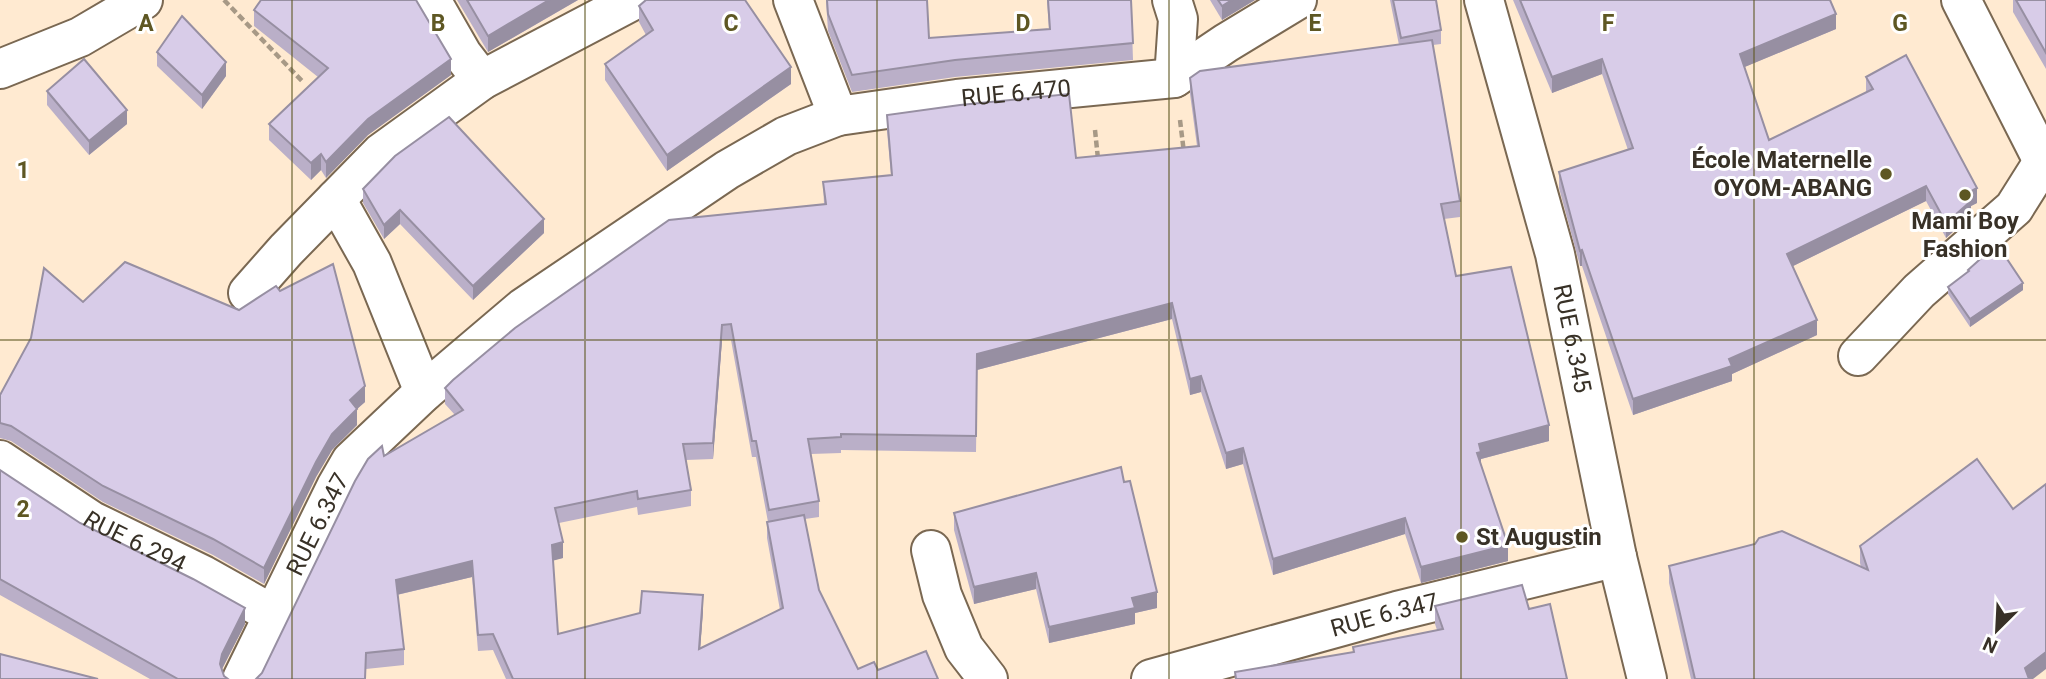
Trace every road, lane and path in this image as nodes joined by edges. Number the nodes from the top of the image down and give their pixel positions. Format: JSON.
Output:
{"nodes":[{"id":1,"x":142,"y":0,"type":"edge"},
{"id":2,"x":224,"y":0,"type":"edge"},
{"id":3,"x":431,"y":0,"type":"edge"},
{"id":4,"x":634,"y":0,"type":"edge"},
{"id":5,"x":793,"y":0,"type":"edge"},
{"id":6,"x":1172,"y":0,"type":"edge"},
{"id":7,"x":1297,"y":0,"type":"edge"},
{"id":8,"x":1484,"y":0,"type":"edge"},
{"id":9,"x":1961,"y":0,"type":"edge"},
{"id":10,"x":0,"y":69,"type":"edge"},
{"id":11,"x":1174,"y":78,"type":"junction"},
{"id":12,"x":482,"y":79,"type":"junction"},
{"id":13,"x":302,"y":81,"type":"dead end"},
{"id":14,"x":1091,"y":87,"type":"junction"},
{"id":15,"x":838,"y":116,"type":"junction"},
{"id":16,"x":1185,"y":159,"type":"edge"},
{"id":17,"x":2045,"y":163,"type":"edge"},
{"id":18,"x":1099,"y":166,"type":"edge"},
{"id":19,"x":336,"y":199,"type":"junction"},
{"id":20,"x":248,"y":293,"type":"dead end"},
{"id":21,"x":1858,"y":356,"type":"dead end"},
{"id":22,"x":424,"y":392,"type":"junction"},
{"id":23,"x":0,"y":460,"type":"edge"},
{"id":24,"x":931,"y":550,"type":"dead end"},
{"id":25,"x":1617,"y":557,"type":"junction"},
{"id":26,"x":274,"y":615,"type":"junction"},
{"id":27,"x":242,"y":679,"type":"edge"},
{"id":28,"x":988,"y":679,"type":"edge"},
{"id":29,"x":1151,"y":679,"type":"edge"},
{"id":30,"x":1647,"y":679,"type":"edge"}],
"edges":[{"from":1,"to":10,"type":"street"},
{"from":2,"to":13,"type":"path"},
{"from":3,"to":12,"type":"street"},
{"from":4,"to":12,"type":"street"},
{"from":5,"to":15,"type":"street"},
{"from":6,"to":11,"type":"street"},
{"from":7,"to":11,"type":"street","name":"RUE 6.470"},
{"from":8,"to":25,"type":"street","name":"RUE 6.345"},
{"from":9,"to":17,"type":"street"},
{"from":11,"to":14,"type":"street","name":"RUE 6.470"},
{"from":11,"to":16,"type":"path"},
{"from":12,"to":19,"type":"street"},
{"from":14,"to":15,"type":"street","name":"RUE 6.470"},
{"from":14,"to":18,"type":"path"},
{"from":15,"to":22,"type":"street","name":"RUE 6.470"},
{"from":17,"to":21,"type":"street"},
{"from":19,"to":20,"type":"street"},
{"from":19,"to":22,"type":"street"},
{"from":22,"to":26,"type":"street","name":"RUE 6.347"},
{"from":23,"to":26,"type":"street","name":"RUE 6.294"},
{"from":24,"to":28,"type":"street"},
{"from":25,"to":29,"type":"street","name":"RUE 6.347"},
{"from":25,"to":30,"type":"street","name":"RUE 6.345"},
{"from":26,"to":27,"type":"street","name":"RUE 6.347"}]}
